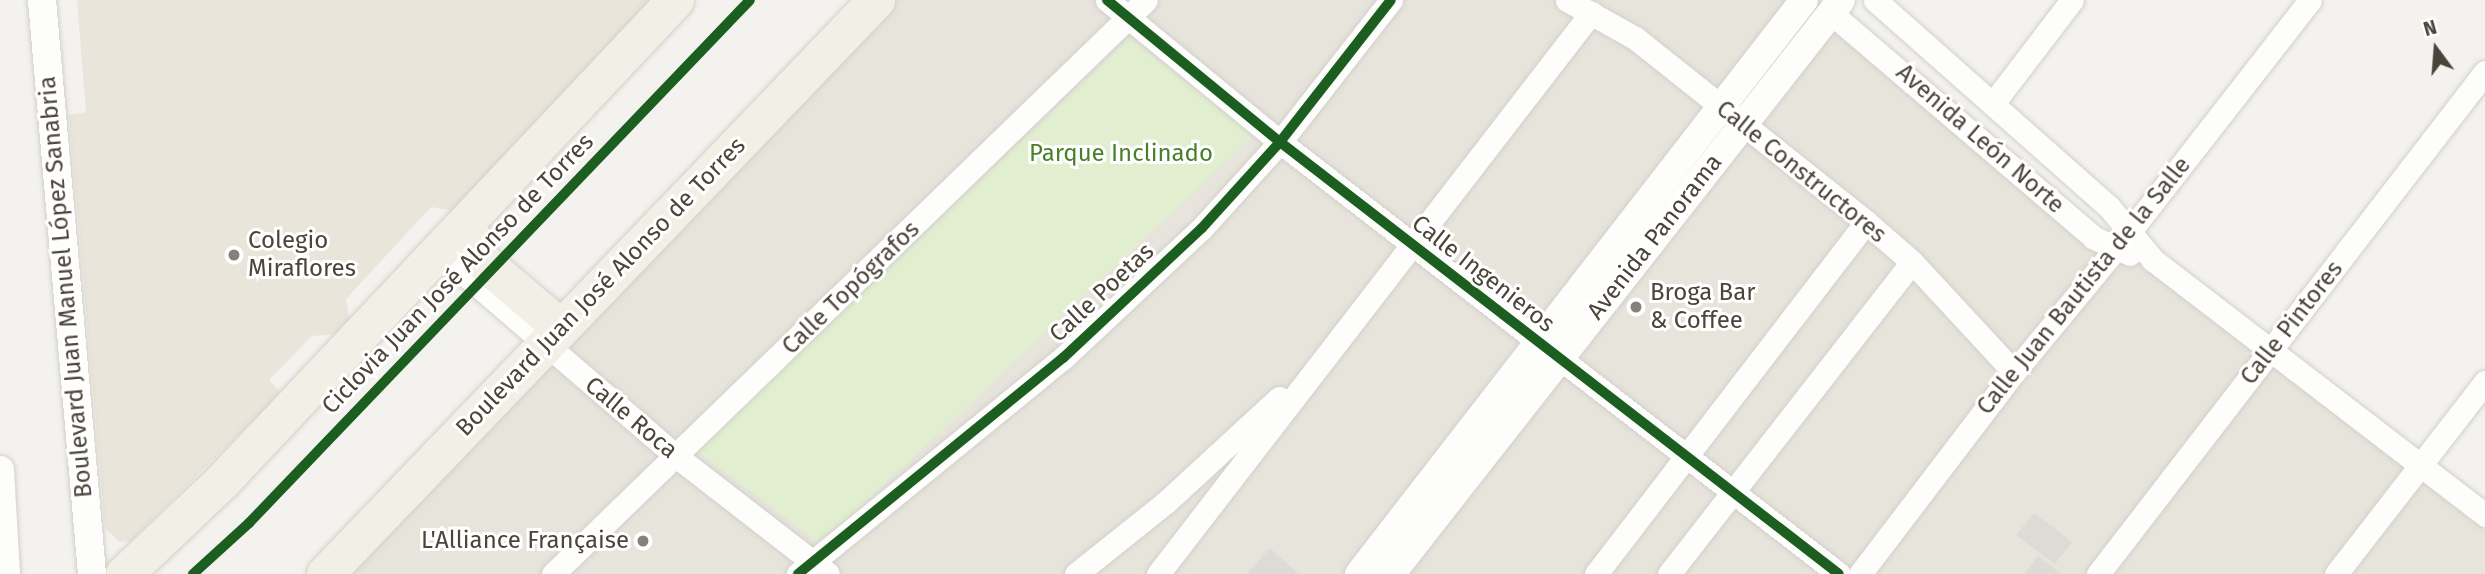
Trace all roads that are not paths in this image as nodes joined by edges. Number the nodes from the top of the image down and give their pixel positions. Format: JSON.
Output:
{"nodes":[{"id":1,"x":42,"y":0,"type":"edge"},
{"id":2,"x":675,"y":0,"type":"edge"},
{"id":3,"x":876,"y":0,"type":"edge"},
{"id":4,"x":1107,"y":0,"type":"edge"},
{"id":5,"x":1146,"y":0,"type":"edge"},
{"id":6,"x":1391,"y":0,"type":"edge"},
{"id":7,"x":1567,"y":0,"type":"edge"},
{"id":8,"x":1804,"y":0,"type":"edge"},
{"id":9,"x":1875,"y":0,"type":"edge"},
{"id":10,"x":2072,"y":0,"type":"edge"},
{"id":11,"x":2310,"y":0,"type":"edge"},
{"id":12,"x":1829,"y":4,"type":"edge"},
{"id":13,"x":1591,"y":13,"type":"junction"},
{"id":14,"x":1130,"y":19,"type":"junction"},
{"id":15,"x":2485,"y":72,"type":"edge"},
{"id":16,"x":1994,"y":102,"type":"junction"},
{"id":17,"x":1732,"y":116,"type":"junction"},
{"id":18,"x":1280,"y":142,"type":"junction"},
{"id":19,"x":1866,"y":222,"type":"junction"},
{"id":20,"x":467,"y":225,"type":"junction"},
{"id":21,"x":2131,"y":230,"type":"junction"},
{"id":22,"x":1415,"y":246,"type":"junction"},
{"id":23,"x":2114,"y":251,"type":"junction"},
{"id":24,"x":440,"y":253,"type":"junction"},
{"id":25,"x":2153,"y":260,"type":"junction"},
{"id":26,"x":1912,"y":261,"type":"junction"},
{"id":27,"x":553,"y":337,"type":"junction"},
{"id":28,"x":2270,"y":351,"type":"junction"},
{"id":29,"x":1549,"y":352,"type":"junction"},
{"id":30,"x":1320,"y":360,"type":"junction"},
{"id":31,"x":2014,"y":372,"type":"junction"},
{"id":32,"x":2485,"y":382,"type":"edge"},
{"id":33,"x":676,"y":456,"type":"junction"},
{"id":34,"x":1686,"y":456,"type":"junction"},
{"id":35,"x":2420,"y":465,"type":"junction"},
{"id":36,"x":0,"y":470,"type":"edge"},
{"id":37,"x":1732,"y":492,"type":"junction"},
{"id":38,"x":2485,"y":515,"type":"edge"},
{"id":39,"x":813,"y":570,"type":"edge"},
{"id":40,"x":6,"y":574,"type":"edge"},
{"id":41,"x":92,"y":574,"type":"edge"},
{"id":42,"x":124,"y":574,"type":"edge"},
{"id":43,"x":325,"y":574,"type":"edge"},
{"id":44,"x":553,"y":574,"type":"edge"},
{"id":45,"x":1076,"y":574,"type":"edge"},
{"id":46,"x":1158,"y":574,"type":"edge"},
{"id":47,"x":1359,"y":574,"type":"edge"},
{"id":48,"x":1391,"y":574,"type":"edge"},
{"id":49,"x":1596,"y":574,"type":"edge"},
{"id":50,"x":1669,"y":574,"type":"edge"},
{"id":51,"x":1839,"y":574,"type":"edge"},
{"id":52,"x":1860,"y":574,"type":"edge"},
{"id":53,"x":2098,"y":574,"type":"edge"},
{"id":54,"x":2336,"y":574,"type":"edge"}],
"edges":[{"from":1,"to":41,"type":"street","name":"Boulevard Juan Manuel López Sanabria"},
{"from":2,"to":20,"type":"main road"},
{"from":3,"to":27,"type":"main road","name":"Boulevard Juan José Alonso de Torres"},
{"from":4,"to":14,"type":"street","name":"Calle Ingenieros"},
{"from":5,"to":14,"type":"street","name":"Calle Topógrafos"},
{"from":6,"to":18,"type":"street","name":"Calle Poetas"},
{"from":7,"to":13,"type":"street","name":"Calle Constructores"},
{"from":8,"to":17,"type":"street","name":"Avenida Panorama"},
{"from":9,"to":16,"type":"street","name":"Avenida León Norte"},
{"from":10,"to":16,"type":"street"},
{"from":11,"to":21,"type":"street","name":"Calle Juan Bautista de la Salle"},
{"from":12,"to":17,"type":"street","name":"Avenida Panorama"},
{"from":12,"to":23,"type":"street","name":"Avenida León Norte"},
{"from":13,"to":17,"type":"street","name":"Calle Constructores"},
{"from":13,"to":22,"type":"street"},
{"from":14,"to":18,"type":"street","name":"Calle Ingenieros"},
{"from":14,"to":33,"type":"street","name":"Calle Topógrafos"},
{"from":15,"to":28,"type":"street","name":"Calle Pintores"},
{"from":16,"to":21,"type":"street","name":"Avenida León Norte"},
{"from":17,"to":19,"type":"street","name":"Calle Constructores"},
{"from":17,"to":29,"type":"street","name":"Avenida Panorama"},
{"from":18,"to":22,"type":"street","name":"Calle Ingenieros"},
{"from":18,"to":39,"type":"street","name":"Calle Poetas"},
{"from":19,"to":26,"type":"street","name":"Calle Constructores"},
{"from":19,"to":34,"type":"street"},
{"from":20,"to":24,"type":"main road"},
{"from":20,"to":27,"type":"main road"},
{"from":21,"to":23,"type":"street","name":"Calle Juan Bautista de la Salle"},
{"from":21,"to":25,"type":"street","name":"Avenida León Norte"},
{"from":22,"to":29,"type":"street","name":"Calle Ingenieros"},
{"from":22,"to":30,"type":"street"},
{"from":23,"to":25,"type":"street","name":"Avenida León Norte"},
{"from":23,"to":31,"type":"street","name":"Calle Juan Bautista de la Salle"},
{"from":24,"to":27,"type":"street","name":"Calle Roca"},
{"from":24,"to":42,"type":"main road"},
{"from":25,"to":28,"type":"street","name":"Avenida León Norte"},
{"from":26,"to":31,"type":"street","name":"Calle Constructores"},
{"from":26,"to":37,"type":"street"},
{"from":27,"to":33,"type":"street","name":"Calle Roca"},
{"from":27,"to":43,"type":"main road","name":"Boulevard Juan José Alonso de Torres"},
{"from":28,"to":35,"type":"street","name":"Avenida León Norte"},
{"from":28,"to":53,"type":"street","name":"Calle Pintores"},
{"from":29,"to":34,"type":"street","name":"Calle Ingenieros"},
{"from":29,"to":47,"type":"street","name":"Avenida Panorama"},
{"from":29,"to":48,"type":"street","name":"Avenida Panorama"},
{"from":30,"to":45,"type":"street"},
{"from":30,"to":46,"type":"street"},
{"from":31,"to":52,"type":"street","name":"Calle Juan Bautista de la Salle"},
{"from":32,"to":35,"type":"street"},
{"from":33,"to":39,"type":"street","name":"Calle Roca"},
{"from":33,"to":44,"type":"street","name":"Calle Topógrafos"},
{"from":34,"to":37,"type":"street","name":"Calle Ingenieros"},
{"from":34,"to":49,"type":"street"},
{"from":35,"to":38,"type":"street","name":"Avenida León Norte"},
{"from":35,"to":54,"type":"street"},
{"from":36,"to":40,"type":"street"},
{"from":37,"to":50,"type":"street"},
{"from":37,"to":51,"type":"street","name":"Calle Ingenieros"}]}
